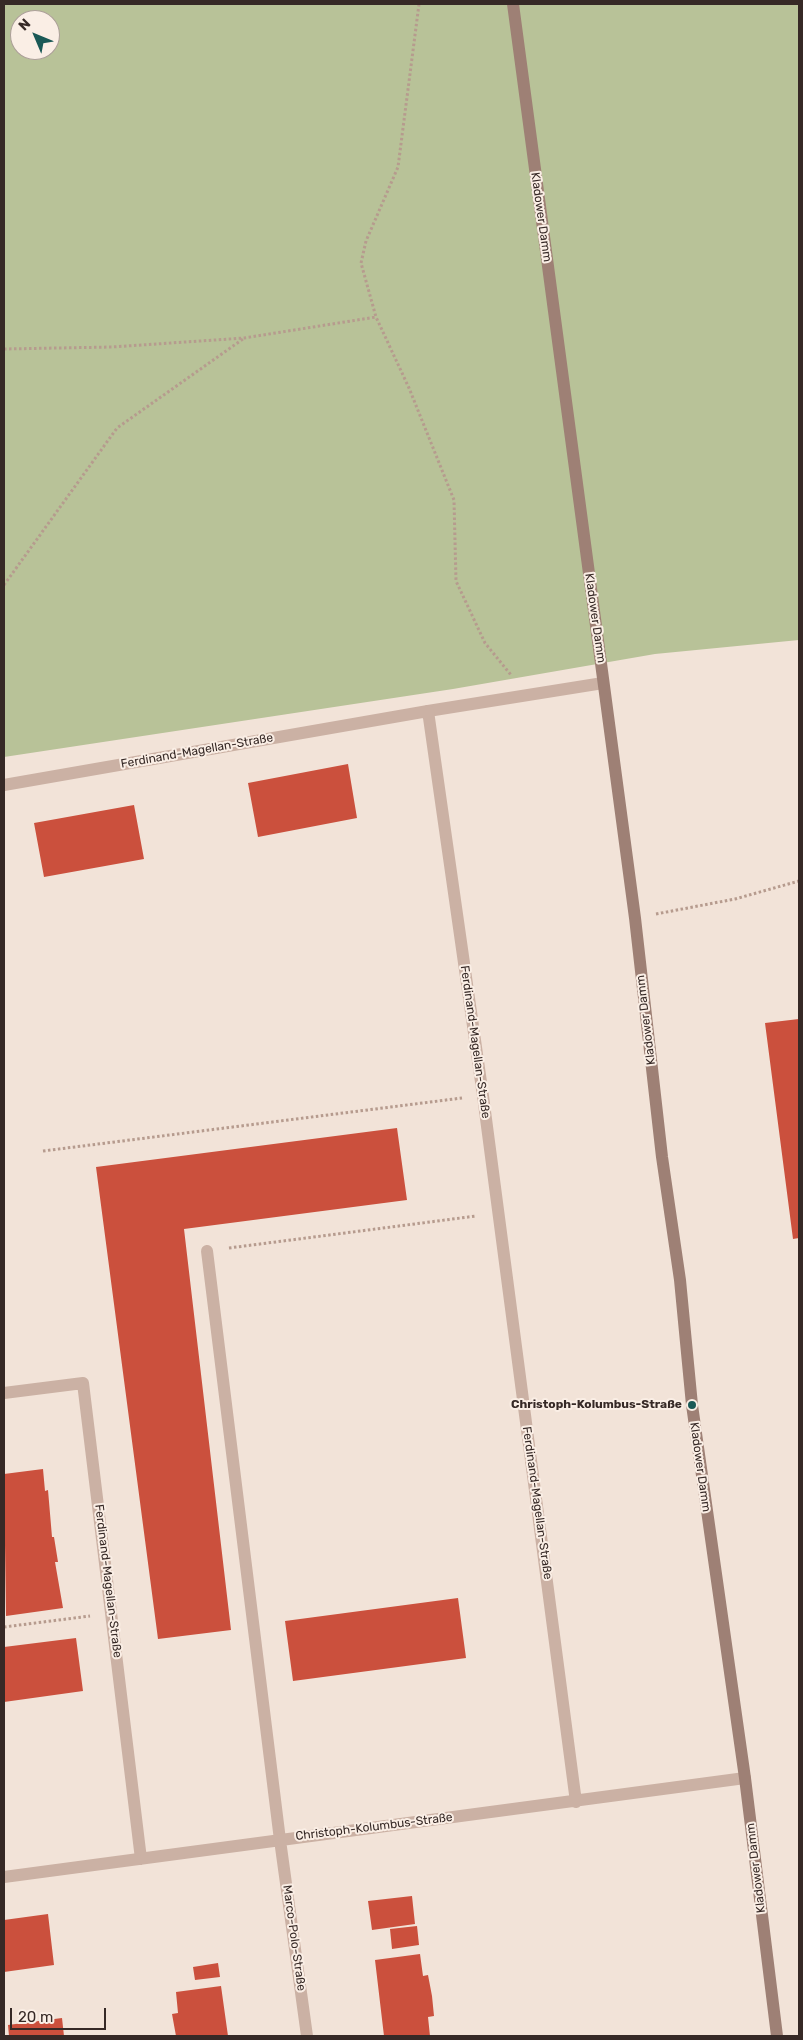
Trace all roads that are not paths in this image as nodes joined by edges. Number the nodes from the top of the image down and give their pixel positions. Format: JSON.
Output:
{"nodes":[{"id":1,"x":513,"y":4,"type":"edge"},
{"id":2,"x":603,"y":683,"type":"junction"},
{"id":3,"x":428,"y":710,"type":"junction"},
{"id":4,"x":4,"y":785,"type":"edge"},
{"id":5,"x":207,"y":1251,"type":"road end"},
{"id":6,"x":4,"y":1393,"type":"edge"},
{"id":7,"x":745,"y":1778,"type":"junction"},
{"id":8,"x":576,"y":1802,"type":"junction"},
{"id":9,"x":280,"y":1840,"type":"junction"},
{"id":10,"x":142,"y":1859,"type":"junction"},
{"id":11,"x":4,"y":1877,"type":"edge"},
{"id":12,"x":307,"y":2036,"type":"edge"},
{"id":13,"x":777,"y":2036,"type":"edge"}],
"edges":[{"from":1,"to":2,"type":"main road","name":"Kladower Damm"},
{"from":2,"to":3,"type":"street"},
{"from":2,"to":7,"type":"main road","name":"Kladower Damm"},
{"from":3,"to":4,"type":"street","name":"Ferdinand-Magellan-Straße"},
{"from":3,"to":8,"type":"street","name":"Ferdinand-Magellan-Straße"},
{"from":5,"to":9,"type":"street","name":"Marco-Polo-Straße"},
{"from":6,"to":10,"type":"street","name":"Ferdinand-Magellan-Straße"},
{"from":7,"to":8,"type":"street","name":"Christoph-Kolumbus-Straße"},
{"from":7,"to":13,"type":"main road","name":"Kladower Damm"},
{"from":8,"to":9,"type":"street","name":"Christoph-Kolumbus-Straße"},
{"from":9,"to":10,"type":"street","name":"Christoph-Kolumbus-Straße"},
{"from":9,"to":12,"type":"street","name":"Marco-Polo-Straße"},
{"from":10,"to":11,"type":"street","name":"Christoph-Kolumbus-Straße"}]}
